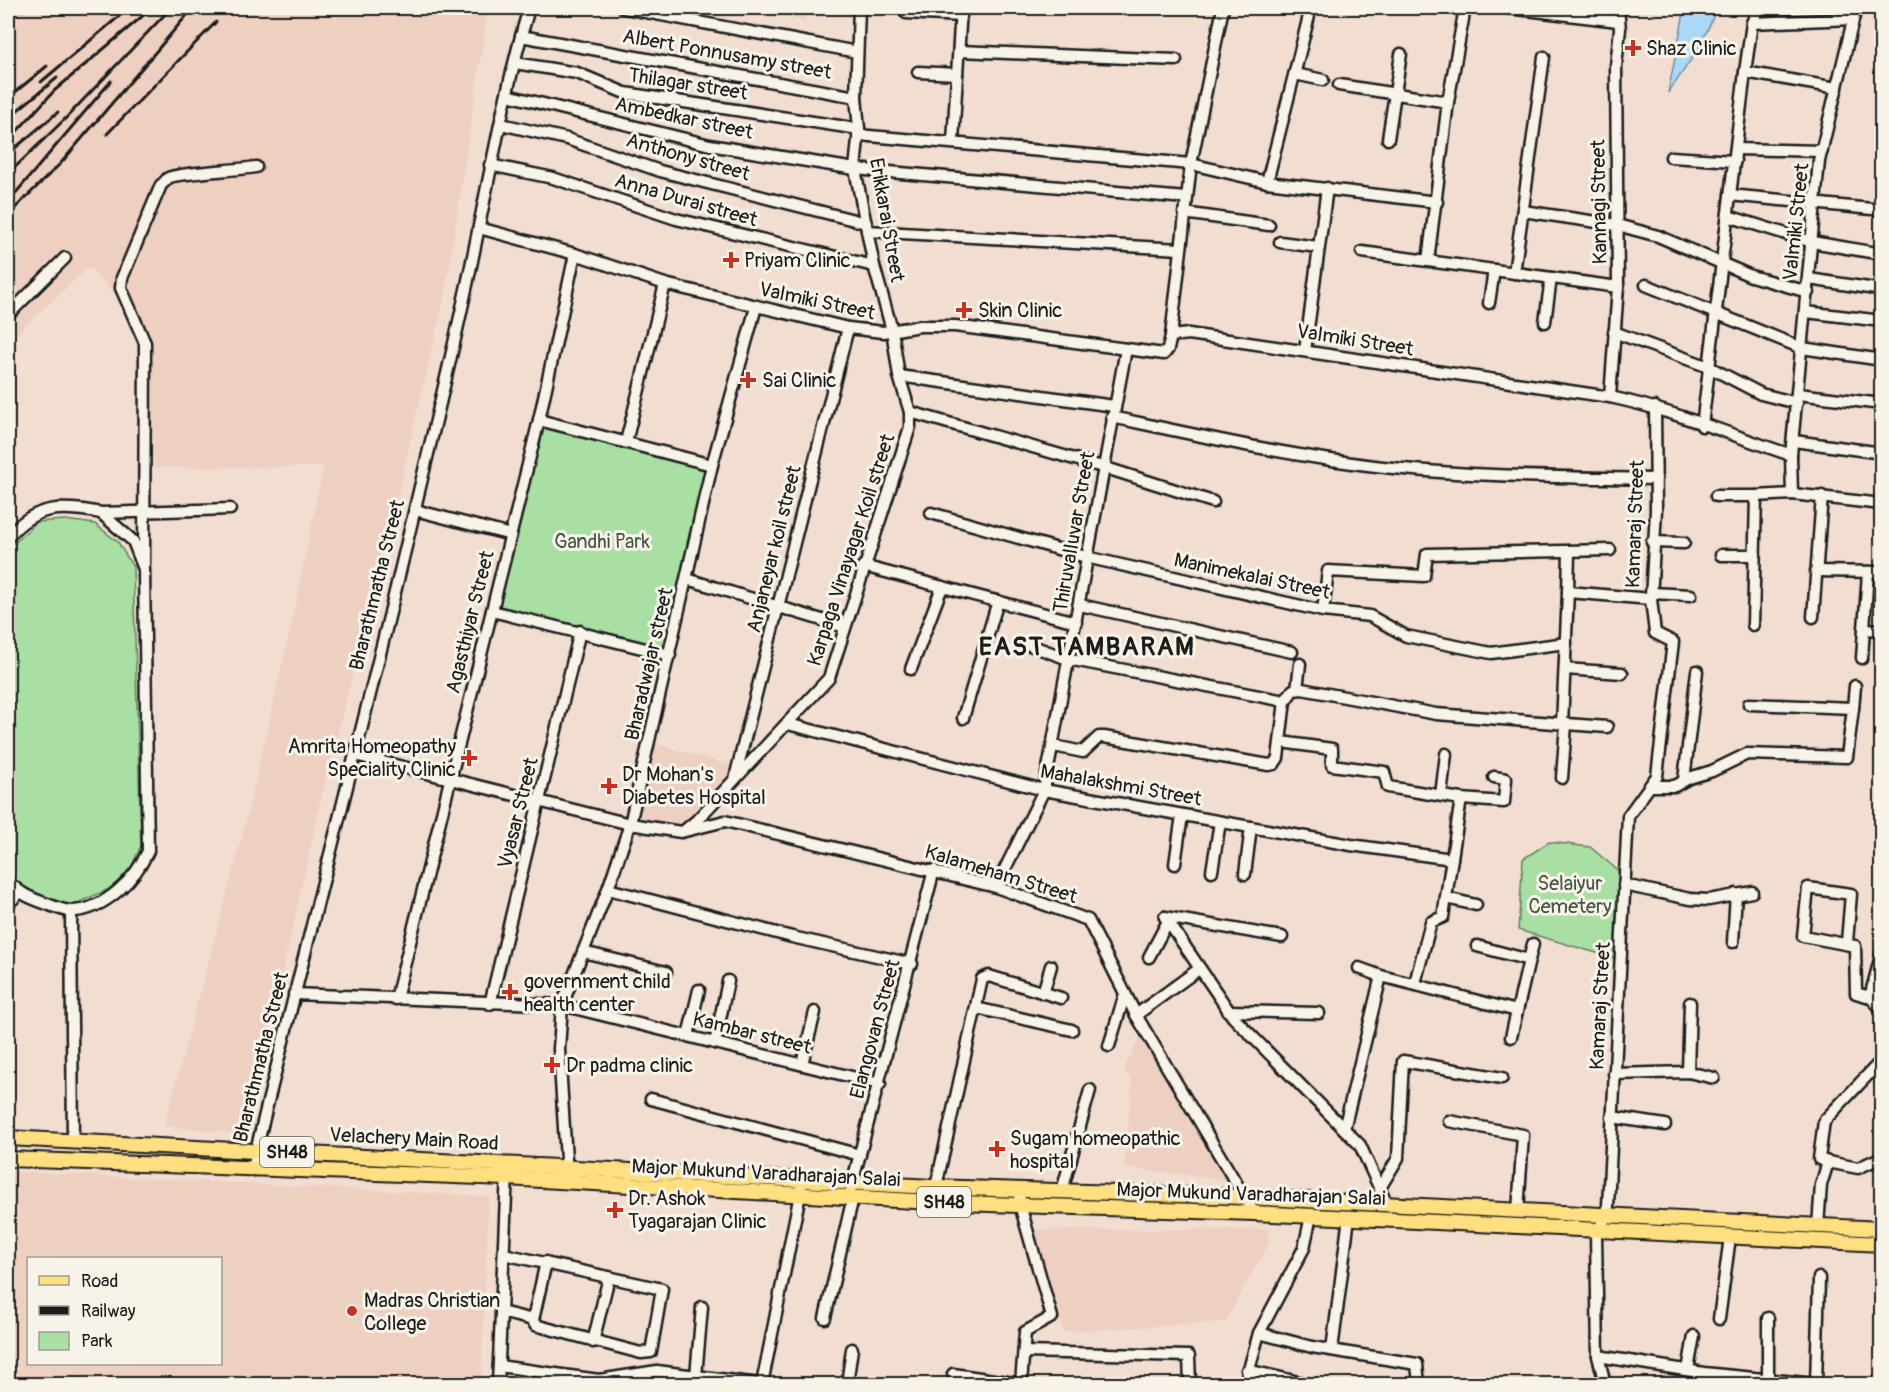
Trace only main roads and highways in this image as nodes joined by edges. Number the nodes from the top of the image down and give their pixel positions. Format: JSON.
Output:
{"nodes":[{"id":1,"x":8,"y":1138,"type":"edge"},
{"id":2,"x":8,"y":1159,"type":"edge"},
{"id":3,"x":567,"y":1174,"type":"junction"},
{"id":4,"x":1881,"y":1229,"type":"edge"},
{"id":5,"x":1881,"y":1244,"type":"edge"}],
"edges":[{"from":1,"to":3,"type":"main road","name":"Velachery Main Road","number":"SH48"},
{"from":2,"to":3,"type":"main road","name":"Major Mukund Varadharajan Salai","number":"SH48"},
{"from":3,"to":4,"type":"main road","name":"Major Mukund Varadharajan Salai","number":"SH48"},
{"from":3,"to":5,"type":"main road","name":"Major Mukund Varadharajan Salai","number":"SH48"}]}
